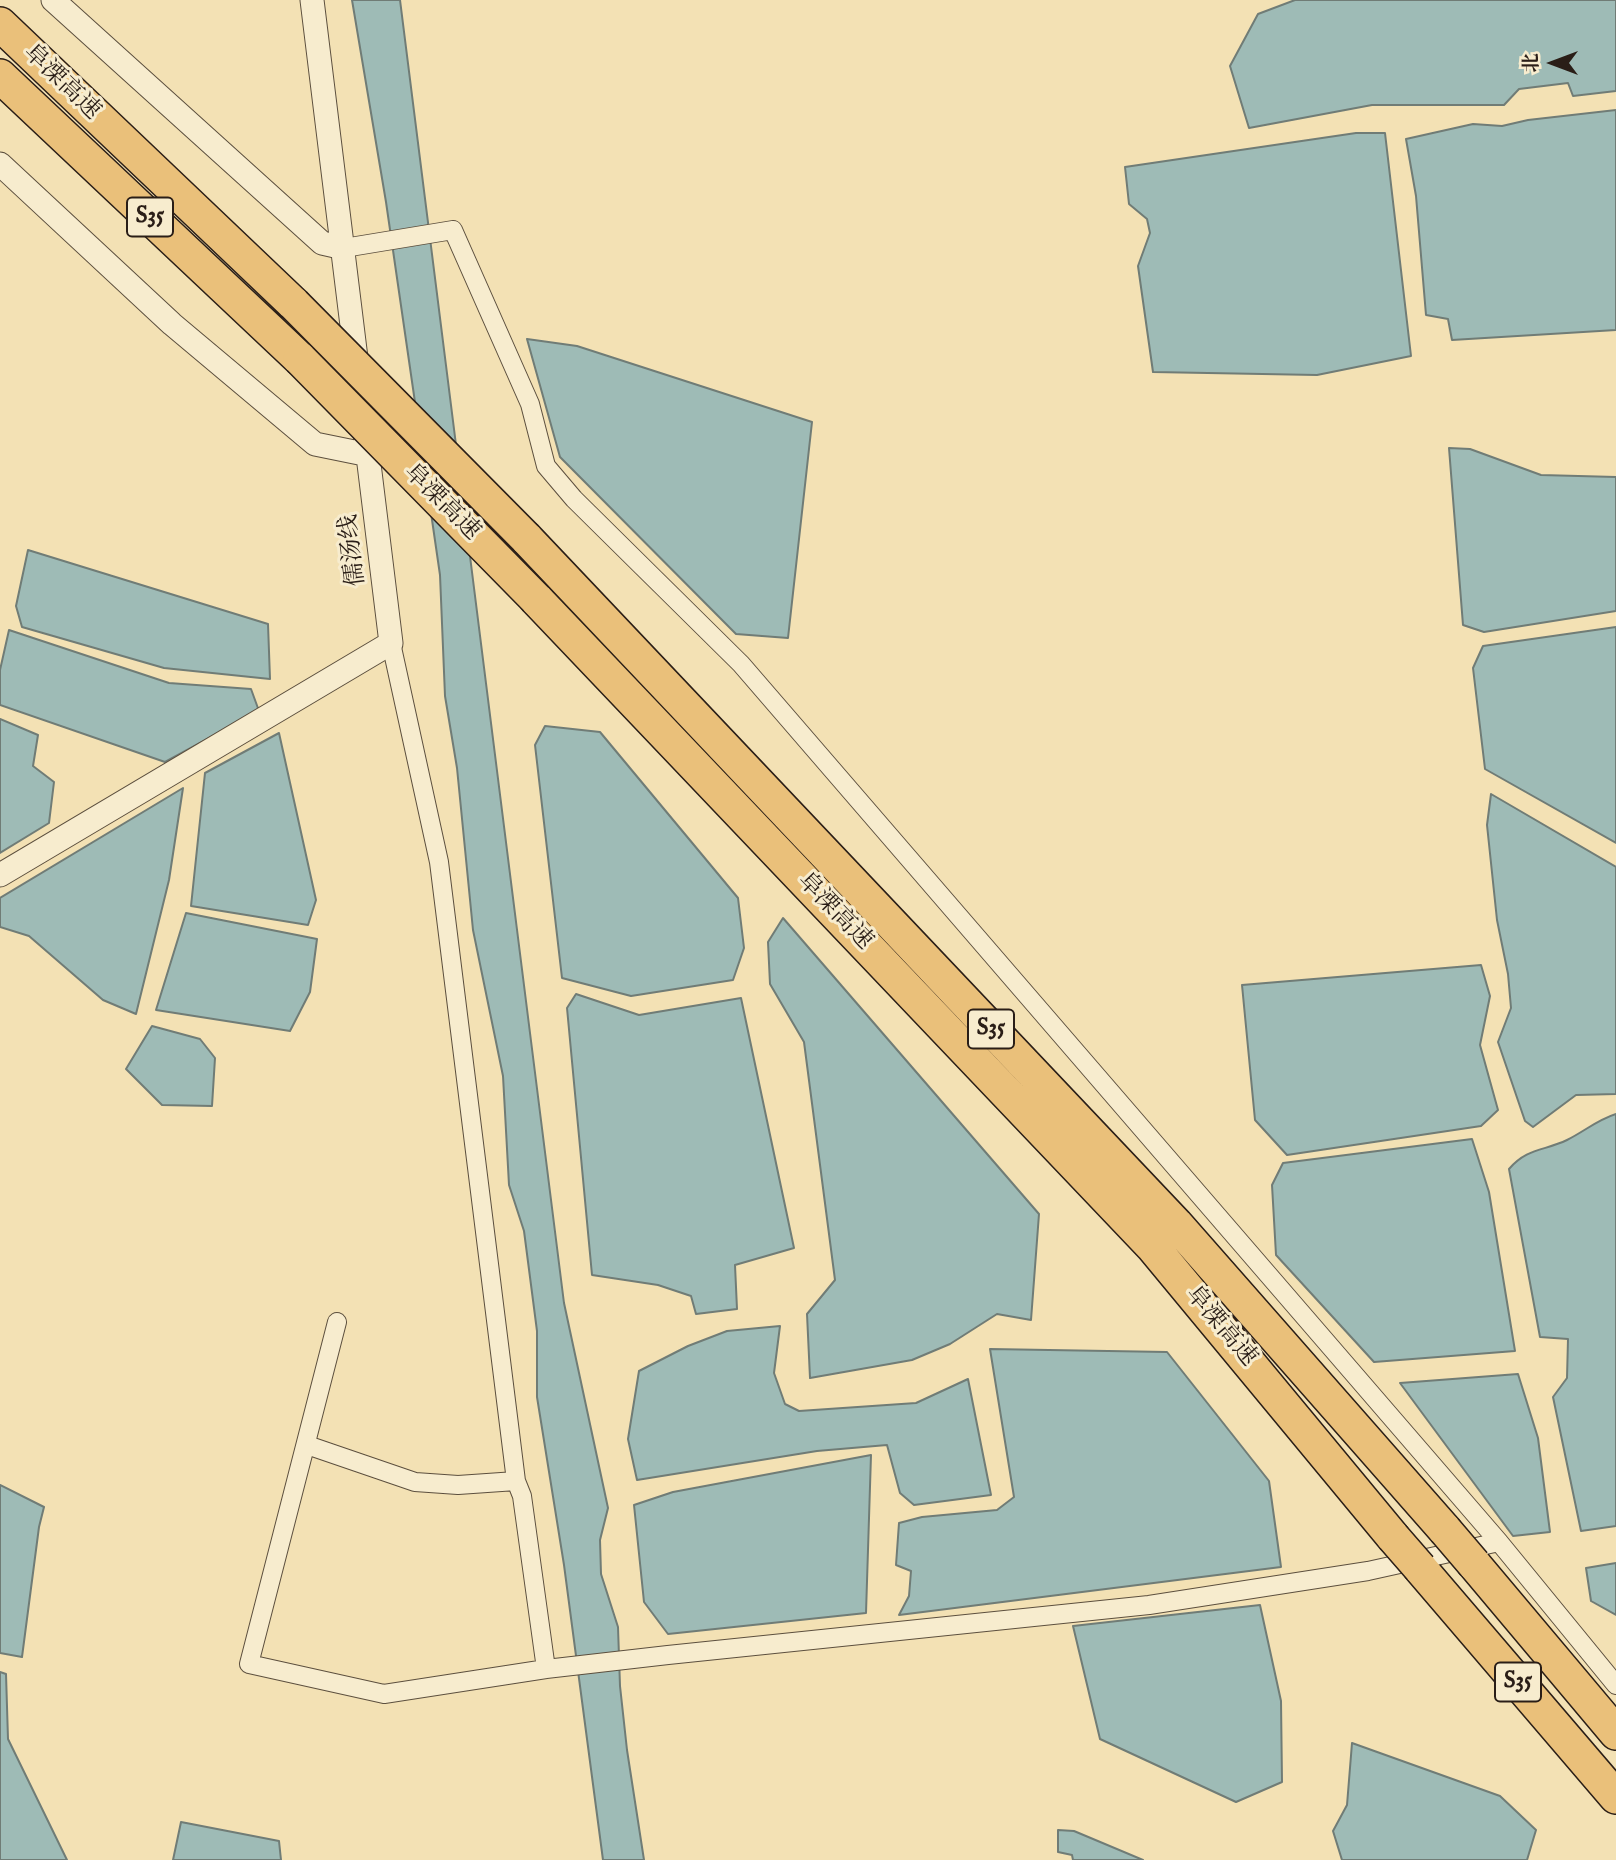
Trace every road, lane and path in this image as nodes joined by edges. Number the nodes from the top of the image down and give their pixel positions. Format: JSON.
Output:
{"nodes":[{"id":1,"x":53,"y":0,"type":"edge"},
{"id":2,"x":312,"y":0,"type":"edge"},
{"id":3,"x":0,"y":24,"type":"edge"},
{"id":4,"x":0,"y":76,"type":"edge"},
{"id":5,"x":0,"y":164,"type":"edge"},
{"id":6,"x":344,"y":248,"type":"junction"},
{"id":7,"x":369,"y":455,"type":"junction"},
{"id":8,"x":391,"y":643,"type":"junction"},
{"id":9,"x":0,"y":875,"type":"edge"},
{"id":10,"x":337,"y":1322,"type":"dead end"},
{"id":11,"x":307,"y":1445,"type":"junction"},
{"id":12,"x":516,"y":1481,"type":"junction"},
{"id":13,"x":1499,"y":1542,"type":"junction"},
{"id":14,"x":546,"y":1669,"type":"junction"},
{"id":15,"x":1616,"y":1685,"type":"edge"},
{"id":16,"x":1616,"y":1733,"type":"edge"},
{"id":17,"x":1616,"y":1797,"type":"edge"}],
"edges":[{"from":1,"to":6,"type":"street"},
{"from":2,"to":6,"type":"street","name":"儒汤线"},
{"from":3,"to":16,"type":"highway","name":"阜溧高速","number":"S35","bridge":true},
{"from":4,"to":17,"type":"highway","name":"阜溧高速","number":"S35","bridge":true},
{"from":5,"to":7,"type":"street"},
{"from":6,"to":7,"type":"street","name":"儒汤线"},
{"from":6,"to":13,"type":"street"},
{"from":7,"to":8,"type":"street","name":"儒汤线"},
{"from":8,"to":9,"type":"street"},
{"from":8,"to":12,"type":"street"},
{"from":10,"to":11,"type":"street"},
{"from":11,"to":12,"type":"street"},
{"from":11,"to":14,"type":"street"},
{"from":12,"to":14,"type":"street"},
{"from":13,"to":14,"type":"street"},
{"from":13,"to":15,"type":"street"}]}
